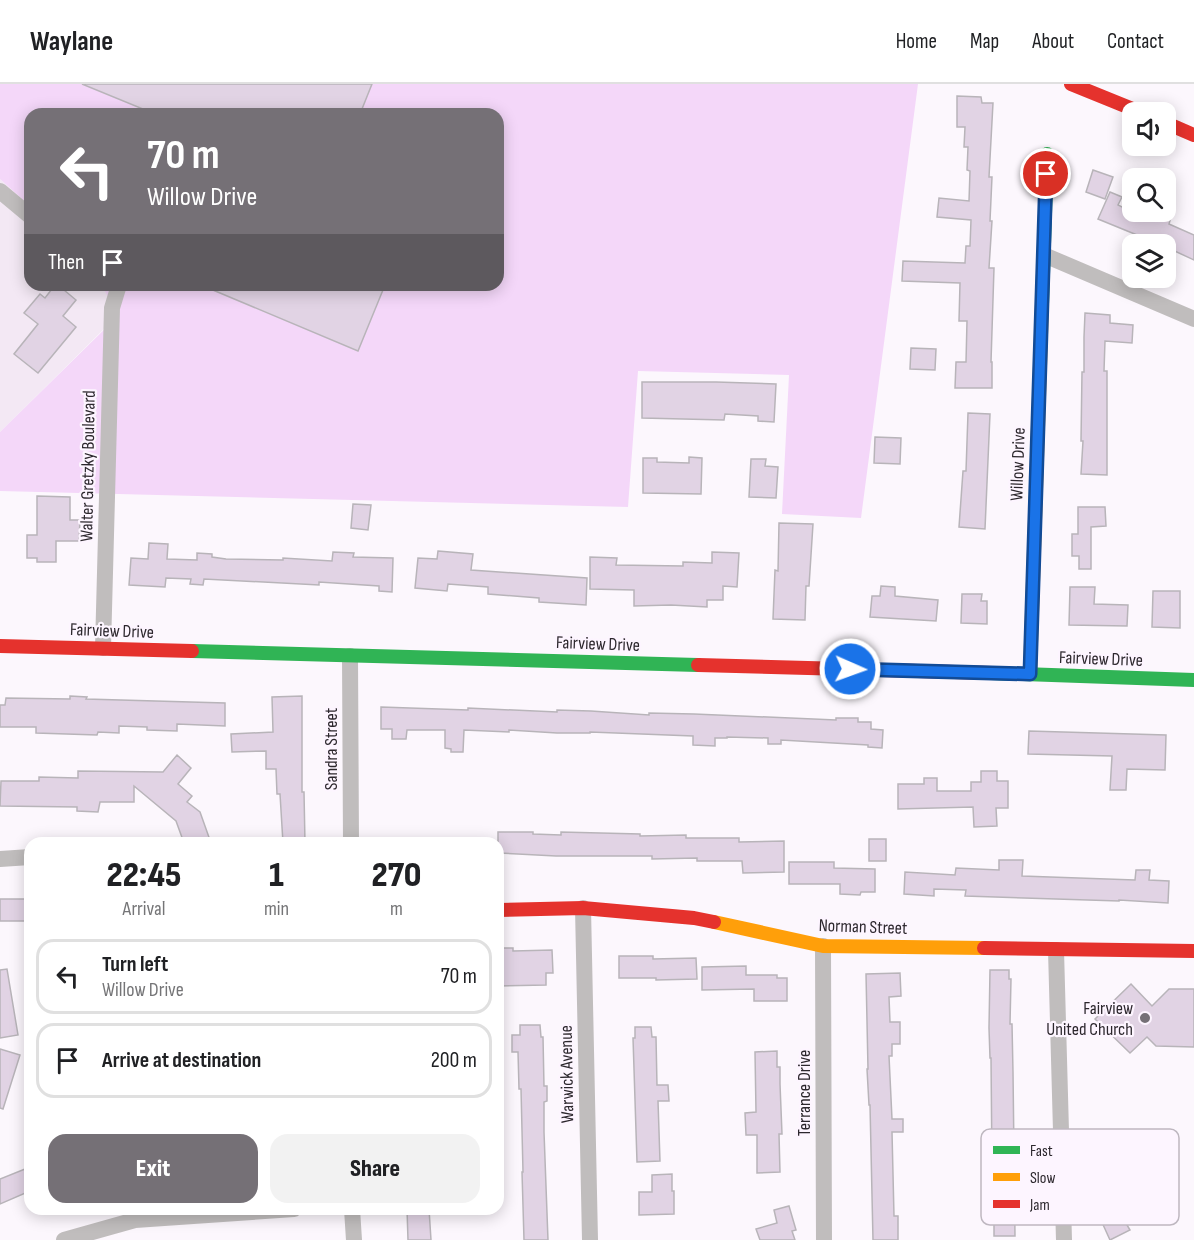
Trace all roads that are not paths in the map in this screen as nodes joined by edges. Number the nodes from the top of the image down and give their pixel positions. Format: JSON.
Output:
{"nodes":[{"id":1,"x":1071,"y":84,"type":"edge"},
{"id":2,"x":1122,"y":105,"type":"edge"},
{"id":3,"x":1176,"y":127,"type":"edge"},
{"id":4,"x":1194,"y":135,"type":"edge"},
{"id":5,"x":1047,"y":154,"type":"dead end"},
{"id":6,"x":0,"y":191,"type":"edge"},
{"id":7,"x":24,"y":211,"type":"edge"},
{"id":8,"x":1044,"y":255,"type":"junction"},
{"id":9,"x":117,"y":291,"type":"edge"},
{"id":10,"x":1194,"y":319,"type":"edge"},
{"id":11,"x":0,"y":646,"type":"edge"},
{"id":12,"x":103,"y":648,"type":"junction"},
{"id":13,"x":350,"y":656,"type":"junction"},
{"id":14,"x":1030,"y":674,"type":"junction"},
{"id":15,"x":1194,"y":680,"type":"edge"},
{"id":16,"x":351,"y":837,"type":"edge"},
{"id":17,"x":24,"y":857,"type":"edge"},
{"id":18,"x":0,"y":859,"type":"edge"},
{"id":19,"x":583,"y":908,"type":"junction"},
{"id":20,"x":504,"y":910,"type":"edge"},
{"id":21,"x":823,"y":946,"type":"junction"},
{"id":22,"x":1056,"y":950,"type":"junction"},
{"id":23,"x":1194,"y":951,"type":"edge"},
{"id":24,"x":1061,"y":1129,"type":"edge"},
{"id":25,"x":135,"y":1215,"type":"edge"},
{"id":26,"x":352,"y":1215,"type":"edge"},
{"id":27,"x":1064,"y":1225,"type":"edge"},
{"id":28,"x":64,"y":1240,"type":"edge"},
{"id":29,"x":354,"y":1240,"type":"edge"},
{"id":30,"x":590,"y":1240,"type":"edge"},
{"id":31,"x":824,"y":1240,"type":"edge"},
{"id":32,"x":1064,"y":1240,"type":"edge"}],
"edges":[{"from":1,"to":2,"type":"main road"},
{"from":3,"to":4,"type":"main road"},
{"from":5,"to":8,"type":"main road","name":"Willow Drive"},
{"from":6,"to":7,"type":"street"},
{"from":8,"to":10,"type":"street"},
{"from":8,"to":14,"type":"main road","name":"Willow Drive"},
{"from":9,"to":12,"type":"street","name":"Walter Gretzky Boulevard"},
{"from":11,"to":12,"type":"main road","name":"Fairview Drive"},
{"from":12,"to":13,"type":"main road","name":"Fairview Drive"},
{"from":13,"to":14,"type":"main road","name":"Fairview Drive"},
{"from":13,"to":16,"type":"street","name":"Sandra Street"},
{"from":14,"to":15,"type":"main road","name":"Fairview Drive"},
{"from":17,"to":18,"type":"street"},
{"from":19,"to":20,"type":"main road","name":"Norman Street"},
{"from":19,"to":21,"type":"main road","name":"Norman Street"},
{"from":19,"to":30,"type":"street","name":"Warwick Avenue"},
{"from":21,"to":22,"type":"main road","name":"Norman Street"},
{"from":21,"to":31,"type":"street","name":"Terrance Drive"},
{"from":22,"to":23,"type":"main road","name":"Norman Street"},
{"from":22,"to":24,"type":"street"},
{"from":25,"to":28,"type":"street"},
{"from":26,"to":29,"type":"street"},
{"from":27,"to":32,"type":"street"}]}
